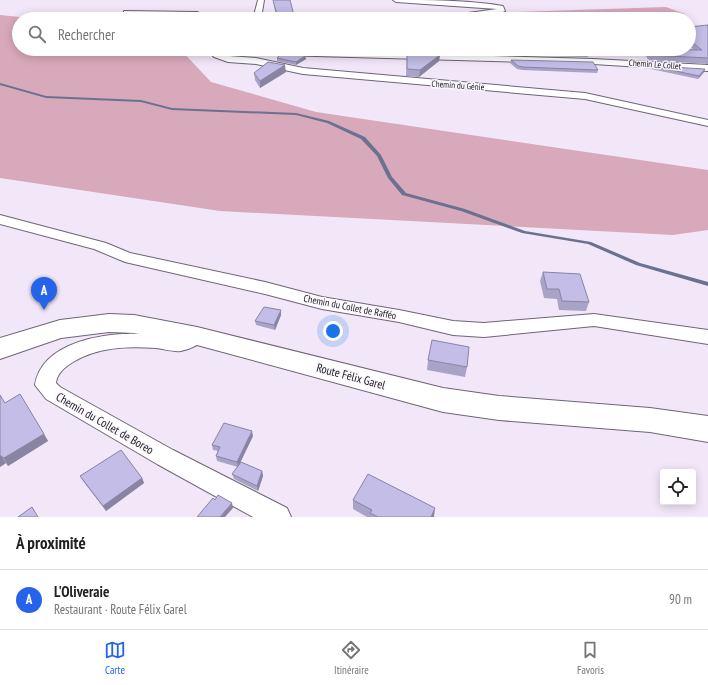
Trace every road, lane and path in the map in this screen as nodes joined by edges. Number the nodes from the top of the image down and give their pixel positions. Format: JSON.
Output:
{"nodes":[{"id":1,"x":261,"y":0,"type":"edge"},
{"id":2,"x":396,"y":0,"type":"edge"},
{"id":3,"x":258,"y":12,"type":"edge"},
{"id":4,"x":493,"y":12,"type":"edge"},
{"id":5,"x":220,"y":56,"type":"edge"},
{"id":6,"x":361,"y":56,"type":"edge"},
{"id":7,"x":449,"y":56,"type":"edge"},
{"id":8,"x":449,"y":56,"type":"edge"},
{"id":9,"x":708,"y":68,"type":"edge"},
{"id":10,"x":708,"y":123,"type":"edge"},
{"id":11,"x":0,"y":219,"type":"edge"},
{"id":12,"x":197,"y":336,"type":"junction"},
{"id":13,"x":708,"y":337,"type":"edge"},
{"id":14,"x":0,"y":349,"type":"edge"},
{"id":15,"x":708,"y":429,"type":"edge"},
{"id":16,"x":278,"y":517,"type":"edge"}],
"edges":[{"from":1,"to":3,"type":"street"},
{"from":2,"to":4,"type":"street"},
{"from":5,"to":10,"type":"street","name":"Chemin du Génie"},
{"from":6,"to":8,"type":"street","name":"Chemin Le Collet"},
{"from":7,"to":9,"type":"street","name":"Chemin Le Collet"},
{"from":11,"to":13,"type":"street","name":"Chemin du Collet de Rafféo"},
{"from":12,"to":14,"type":"street","name":"Route Félix Garel"},
{"from":12,"to":15,"type":"street","name":"Route Félix Garel"},
{"from":12,"to":16,"type":"street","name":"Chemin du Collet de Boreo"}]}
